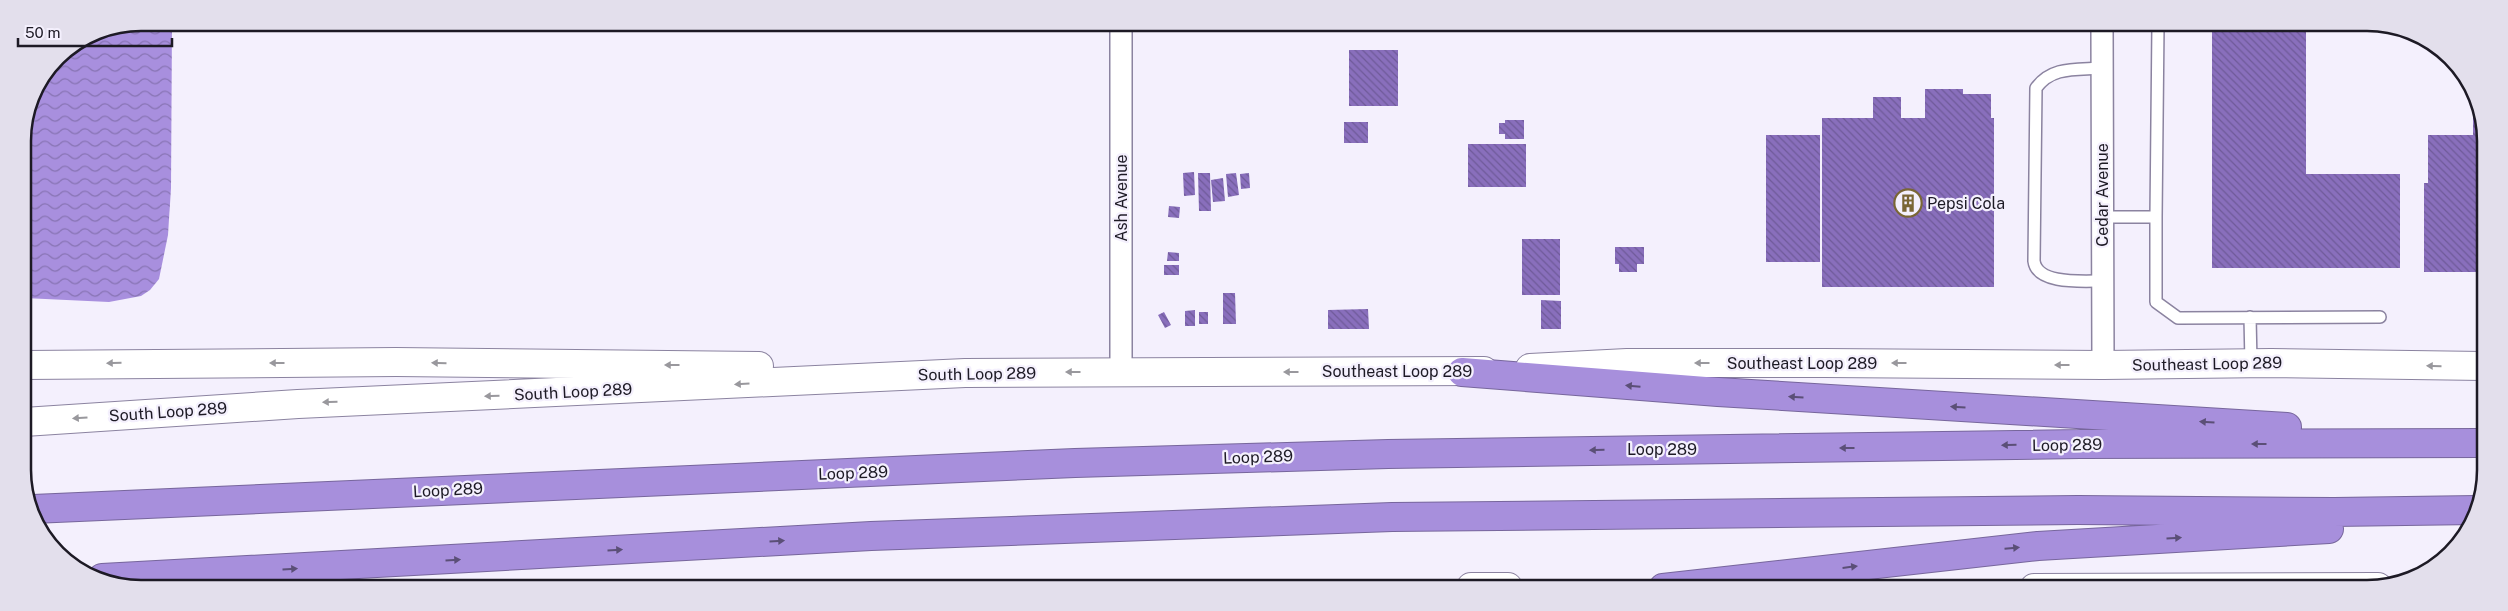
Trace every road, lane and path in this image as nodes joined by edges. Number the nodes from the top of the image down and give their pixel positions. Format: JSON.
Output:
{"nodes":[{"id":1,"x":1121,"y":31,"type":"edge"},
{"id":2,"x":2102,"y":31,"type":"edge"},
{"id":3,"x":2158,"y":31,"type":"edge"},
{"id":4,"x":2102,"y":68,"type":"junction"},
{"id":5,"x":2102,"y":217,"type":"junction"},
{"id":6,"x":2156,"y":217,"type":"junction"},
{"id":7,"x":2102,"y":281,"type":"junction"},
{"id":8,"x":2250,"y":317,"type":"junction"},
{"id":9,"x":2380,"y":317,"type":"dead end"},
{"id":10,"x":2250,"y":363,"type":"junction"},
{"id":11,"x":31,"y":365,"type":"edge"},
{"id":12,"x":2103,"y":365,"type":"junction"},
{"id":13,"x":2477,"y":366,"type":"edge"},
{"id":14,"x":1121,"y":372,"type":"junction"},
{"id":15,"x":1462,"y":372,"type":"junction"},
{"id":16,"x":965,"y":373,"type":"junction"},
{"id":17,"x":31,"y":422,"type":"edge"},
{"id":18,"x":2477,"y":433,"type":"edge"},
{"id":19,"x":2477,"y":443,"type":"edge"},
{"id":20,"x":39,"y":509,"type":"edge"},
{"id":21,"x":2446,"y":510,"type":"junction"},
{"id":22,"x":2469,"y":510,"type":"edge"},
{"id":23,"x":117,"y":577,"type":"edge"},
{"id":24,"x":1734,"y":580,"type":"edge"}],
"edges":[{"from":1,"to":14,"type":"street","name":"Ash Avenue"},
{"from":2,"to":4,"type":"street","name":"Cedar Avenue"},
{"from":3,"to":6,"type":"lane"},
{"from":4,"to":5,"type":"street","name":"Cedar Avenue"},
{"from":4,"to":7,"type":"lane"},
{"from":5,"to":6,"type":"lane"},
{"from":5,"to":7,"type":"street","name":"Cedar Avenue"},
{"from":6,"to":8,"type":"lane"},
{"from":7,"to":12,"type":"street","name":"Cedar Avenue"},
{"from":8,"to":9,"type":"lane"},
{"from":8,"to":10,"type":"lane"},
{"from":10,"to":12,"type":"main road","name":"Southeast Loop 289"},
{"from":13,"to":10,"type":"main road","name":"Southeast Loop 289","one_way":true},
{"from":16,"to":11,"type":"main road","one_way":true},
{"from":12,"to":15,"type":"main road","name":"Southeast Loop 289","one_way":true},
{"from":15,"to":14,"type":"main road","name":"Southeast Loop 289","one_way":true},
{"from":14,"to":16,"type":"main road","name":"South Loop 289","one_way":true},
{"from":18,"to":15,"type":"highway","one_way":true},
{"from":16,"to":17,"type":"main road","name":"South Loop 289","one_way":true},
{"from":19,"to":20,"type":"highway","name":"Loop 289","one_way":true},
{"from":21,"to":22,"type":"highway"},
{"from":23,"to":21,"type":"highway","one_way":true},
{"from":24,"to":21,"type":"highway","one_way":true}]}
